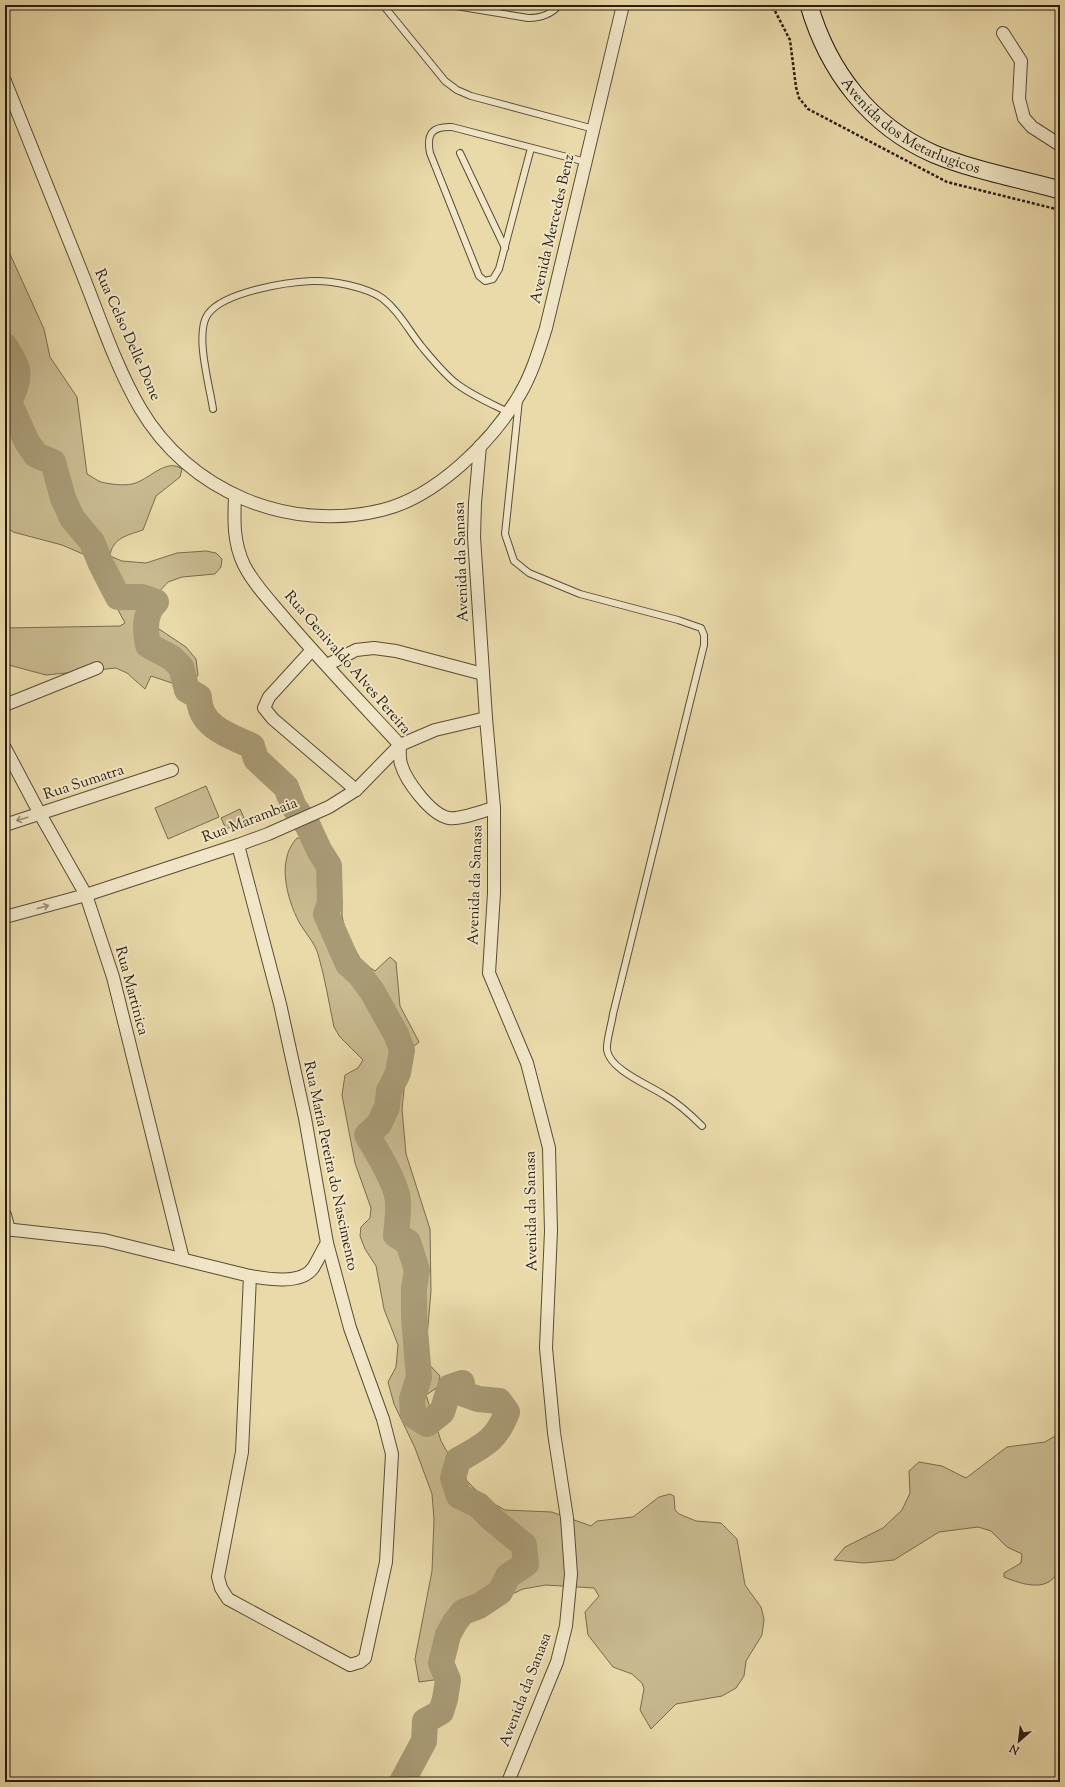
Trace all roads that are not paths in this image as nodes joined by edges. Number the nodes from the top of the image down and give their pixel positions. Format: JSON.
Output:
{"nodes":[{"id":1,"x":383,"y":5,"type":"edge"},
{"id":2,"x":450,"y":5,"type":"edge"},
{"id":3,"x":559,"y":5,"type":"edge"},
{"id":4,"x":623,"y":5,"type":"edge"},
{"id":5,"x":809,"y":5,"type":"edge"},
{"id":6,"x":1003,"y":33,"type":"dead end"},
{"id":7,"x":5,"y":81,"type":"edge"},
{"id":8,"x":594,"y":129,"type":"junction"},
{"id":9,"x":1060,"y":145,"type":"edge"},
{"id":10,"x":531,"y":148,"type":"junction"},
{"id":11,"x":460,"y":153,"type":"dead end"},
{"id":12,"x":586,"y":162,"type":"junction"},
{"id":13,"x":1060,"y":190,"type":"edge"},
{"id":14,"x":505,"y":248,"type":"junction"},
{"id":15,"x":519,"y":395,"type":"junction"},
{"id":16,"x":213,"y":409,"type":"dead end"},
{"id":17,"x":508,"y":412,"type":"junction"},
{"id":18,"x":480,"y":446,"type":"junction"},
{"id":19,"x":236,"y":496,"type":"junction"},
{"id":20,"x":312,"y":650,"type":"junction"},
{"id":21,"x":327,"y":665,"type":"junction"},
{"id":22,"x":97,"y":668,"type":"dead end"},
{"id":23,"x":483,"y":674,"type":"junction"},
{"id":24,"x":5,"y":705,"type":"edge"},
{"id":25,"x":486,"y":718,"type":"junction"},
{"id":26,"x":400,"y":746,"type":"junction"},
{"id":27,"x":5,"y":748,"type":"edge"},
{"id":28,"x":172,"y":770,"type":"dead end"},
{"id":29,"x":356,"y":790,"type":"junction"},
{"id":30,"x":494,"y":808,"type":"junction"},
{"id":31,"x":40,"y":814,"type":"junction"},
{"id":32,"x":5,"y":824,"type":"edge"},
{"id":33,"x":238,"y":845,"type":"junction"},
{"id":34,"x":86,"y":895,"type":"junction"},
{"id":35,"x":5,"y":917,"type":"edge"},
{"id":36,"x":702,"y":1126,"type":"dead end"},
{"id":37,"x":5,"y":1215,"type":"edge"},
{"id":38,"x":7,"y":1230,"type":"edge"},
{"id":39,"x":327,"y":1242,"type":"junction"},
{"id":40,"x":183,"y":1259,"type":"junction"},
{"id":41,"x":250,"y":1276,"type":"junction"},
{"id":42,"x":508,"y":1782,"type":"edge"}],
"edges":[{"from":1,"to":8,"type":"lane"},
{"from":2,"to":3,"type":"lane"},
{"from":4,"to":8,"type":"street","name":"Avenida Mercedes Benz"},
{"from":5,"to":13,"type":"main road","name":"Avenida dos Metarlugicos"},
{"from":6,"to":9,"type":"street"},
{"from":7,"to":19,"type":"street","name":"Rua Celso Delle Done"},
{"from":8,"to":12,"type":"street","name":"Avenida Mercedes Benz"},
{"from":10,"to":12,"type":"lane"},
{"from":10,"to":14,"type":"lane"},
{"from":10,"to":14,"type":"lane"},
{"from":11,"to":14,"type":"lane"},
{"from":12,"to":15,"type":"street","name":"Avenida Mercedes Benz"},
{"from":15,"to":17,"type":"street","name":"Avenida Mercedes Benz"},
{"from":15,"to":36,"type":"lane"},
{"from":16,"to":17,"type":"lane"},
{"from":17,"to":18,"type":"street","name":"Avenida Mercedes Benz"},
{"from":18,"to":19,"type":"street","name":"Rua Celso Delle Done"},
{"from":18,"to":23,"type":"street","name":"Avenida da Sanasa"},
{"from":19,"to":20,"type":"street","name":"Rua Genivaldo Alves Pereira"},
{"from":20,"to":21,"type":"street","name":"Rua Genivaldo Alves Pereira"},
{"from":20,"to":29,"type":"street"},
{"from":21,"to":23,"type":"street"},
{"from":21,"to":26,"type":"street","name":"Rua Genivaldo Alves Pereira"},
{"from":22,"to":24,"type":"street"},
{"from":23,"to":25,"type":"street","name":"Avenida da Sanasa"},
{"from":25,"to":26,"type":"street","name":"Rua Marambaia"},
{"from":25,"to":30,"type":"street","name":"Avenida da Sanasa"},
{"from":26,"to":29,"type":"street","name":"Rua Marambaia"},
{"from":26,"to":30,"type":"street","name":"Rua Genivaldo Alves Pereira"},
{"from":27,"to":31,"type":"street","name":"Rua Martinica"},
{"from":28,"to":31,"type":"street","name":"Rua Sumatra"},
{"from":29,"to":33,"type":"street","name":"Rua Marambaia"},
{"from":30,"to":42,"type":"street","name":"Avenida da Sanasa"},
{"from":31,"to":32,"type":"street","name":"Rua Sumatra","one_way":true},
{"from":31,"to":34,"type":"street","name":"Rua Martinica"},
{"from":33,"to":34,"type":"street","name":"Rua Marambaia"},
{"from":33,"to":39,"type":"street","name":"Rua Maria Pereira do Nascimento"},
{"from":35,"to":34,"type":"street","name":"Rua Marambaia","one_way":true},
{"from":34,"to":40,"type":"street","name":"Rua Martinica"},
{"from":37,"to":38,"type":"street"},
{"from":38,"to":40,"type":"street"},
{"from":39,"to":41,"type":"street"},
{"from":39,"to":41,"type":"street","name":"Rua Maria Pereira do Nascimento"},
{"from":40,"to":41,"type":"street"}]}
